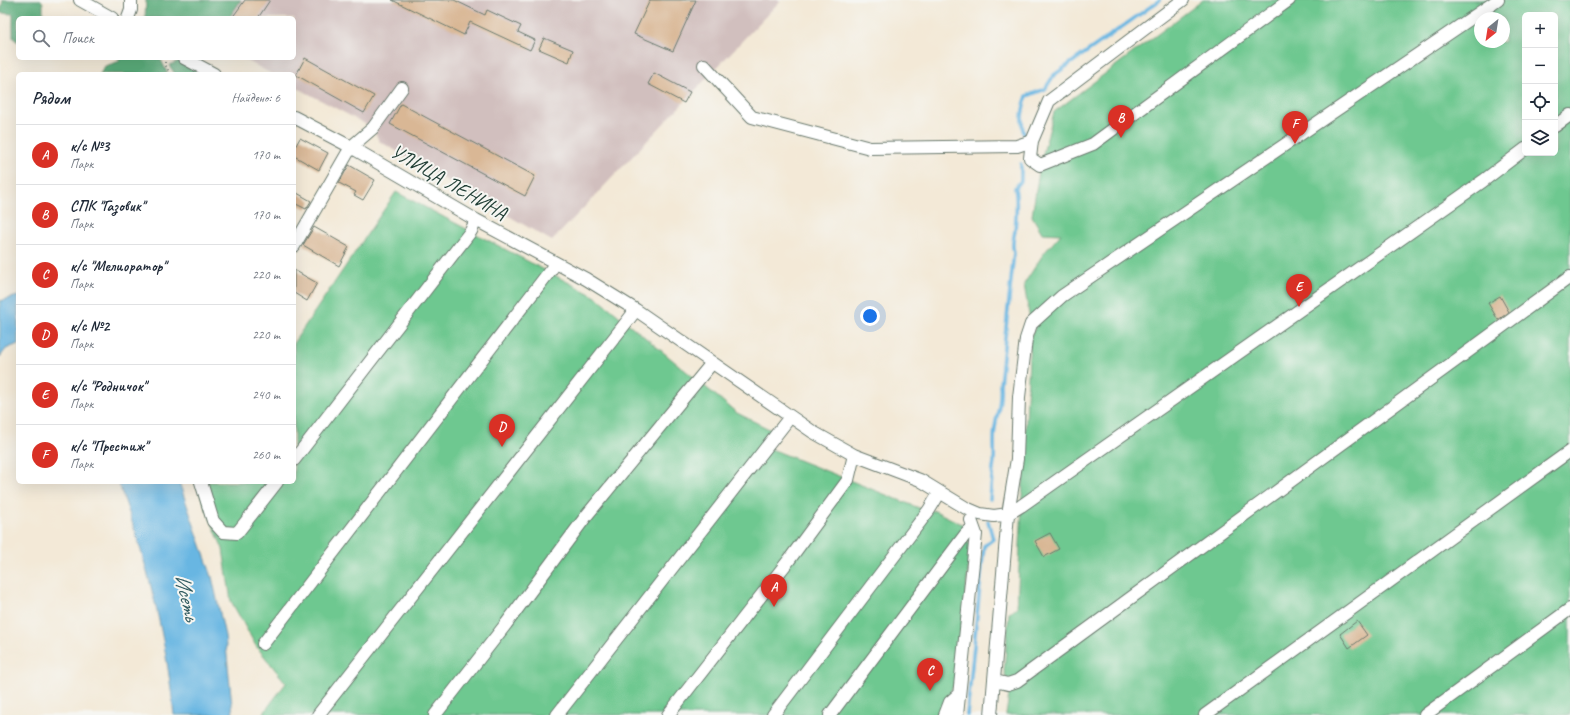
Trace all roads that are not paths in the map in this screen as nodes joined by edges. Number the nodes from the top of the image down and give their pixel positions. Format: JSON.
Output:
{"nodes":[{"id":1,"x":80,"y":0,"type":"edge"},
{"id":2,"x":131,"y":0,"type":"edge"},
{"id":3,"x":1183,"y":0,"type":"edge"},
{"id":4,"x":1289,"y":0,"type":"edge"},
{"id":5,"x":1498,"y":0,"type":"edge"},
{"id":6,"x":108,"y":16,"type":"edge"},
{"id":7,"x":129,"y":16,"type":"edge"},
{"id":8,"x":188,"y":60,"type":"edge"},
{"id":9,"x":704,"y":65,"type":"dead end"},
{"id":10,"x":210,"y":72,"type":"edge"},
{"id":11,"x":402,"y":88,"type":"dead end"},
{"id":12,"x":1570,"y":115,"type":"edge"},
{"id":13,"x":296,"y":118,"type":"edge"},
{"id":14,"x":1558,"y":124,"type":"edge"},
{"id":15,"x":1032,"y":141,"type":"junction"},
{"id":16,"x":351,"y":147,"type":"junction"},
{"id":17,"x":1522,"y":151,"type":"edge"},
{"id":18,"x":476,"y":220,"type":"junction"},
{"id":19,"x":296,"y":243,"type":"edge"},
{"id":20,"x":556,"y":263,"type":"junction"},
{"id":21,"x":1570,"y":277,"type":"edge"},
{"id":22,"x":636,"y":310,"type":"junction"},
{"id":23,"x":712,"y":363,"type":"junction"},
{"id":24,"x":790,"y":417,"type":"junction"},
{"id":25,"x":1570,"y":451,"type":"edge"},
{"id":26,"x":854,"y":455,"type":"junction"},
{"id":27,"x":296,"y":457,"type":"edge"},
{"id":28,"x":202,"y":484,"type":"edge"},
{"id":29,"x":275,"y":484,"type":"edge"},
{"id":30,"x":940,"y":492,"type":"junction"},
{"id":31,"x":966,"y":508,"type":"junction"},
{"id":32,"x":1008,"y":514,"type":"junction"},
{"id":33,"x":973,"y":526,"type":"junction"},
{"id":34,"x":1570,"y":609,"type":"edge"},
{"id":35,"x":263,"y":644,"type":"dead end"},
{"id":36,"x":995,"y":681,"type":"junction"},
{"id":37,"x":959,"y":694,"type":"junction"},
{"id":38,"x":318,"y":715,"type":"edge"},
{"id":39,"x":435,"y":715,"type":"edge"},
{"id":40,"x":557,"y":715,"type":"edge"},
{"id":41,"x":668,"y":715,"type":"edge"},
{"id":42,"x":773,"y":715,"type":"edge"},
{"id":43,"x":830,"y":715,"type":"edge"},
{"id":44,"x":945,"y":715,"type":"edge"},
{"id":45,"x":957,"y":715,"type":"edge"},
{"id":46,"x":991,"y":715,"type":"edge"},
{"id":47,"x":1205,"y":715,"type":"edge"},
{"id":48,"x":1425,"y":715,"type":"edge"}],
"edges":[{"from":1,"to":6,"type":"street"},
{"from":2,"to":7,"type":"street"},
{"from":3,"to":15,"type":"street"},
{"from":4,"to":15,"type":"street"},
{"from":5,"to":32,"type":"street"},
{"from":8,"to":10,"type":"street"},
{"from":9,"to":15,"type":"street"},
{"from":11,"to":16,"type":"street"},
{"from":12,"to":14,"type":"street"},
{"from":13,"to":16,"type":"street","name":"УЛИЦА ЛЕНИНА"},
{"from":16,"to":18,"type":"street","name":"УЛИЦА ЛЕНИНА"},
{"from":16,"to":19,"type":"street"},
{"from":17,"to":32,"type":"street"},
{"from":18,"to":20,"type":"street","name":"УЛИЦА ЛЕНИНА"},
{"from":18,"to":27,"type":"street"},
{"from":20,"to":22,"type":"street","name":"УЛИЦА ЛЕНИНА"},
{"from":20,"to":35,"type":"street"},
{"from":21,"to":36,"type":"street"},
{"from":22,"to":23,"type":"street","name":"УЛИЦА ЛЕНИНА"},
{"from":22,"to":38,"type":"street"},
{"from":23,"to":24,"type":"street","name":"УЛИЦА ЛЕНИНА"},
{"from":23,"to":39,"type":"street"},
{"from":24,"to":26,"type":"street","name":"УЛИЦА ЛЕНИНА"},
{"from":24,"to":40,"type":"street"},
{"from":25,"to":47,"type":"street"},
{"from":26,"to":30,"type":"street","name":"УЛИЦА ЛЕНИНА"},
{"from":26,"to":41,"type":"street"},
{"from":28,"to":29,"type":"street"},
{"from":30,"to":31,"type":"street","name":"УЛИЦА ЛЕНИНА"},
{"from":30,"to":42,"type":"street"},
{"from":31,"to":32,"type":"street","name":"УЛИЦА ЛЕНИНА"},
{"from":31,"to":33,"type":"street"},
{"from":32,"to":36,"type":"street"},
{"from":33,"to":37,"type":"street"},
{"from":33,"to":43,"type":"street"},
{"from":34,"to":48,"type":"street"},
{"from":36,"to":46,"type":"street"},
{"from":37,"to":44,"type":"street"},
{"from":37,"to":45,"type":"street"}]}
